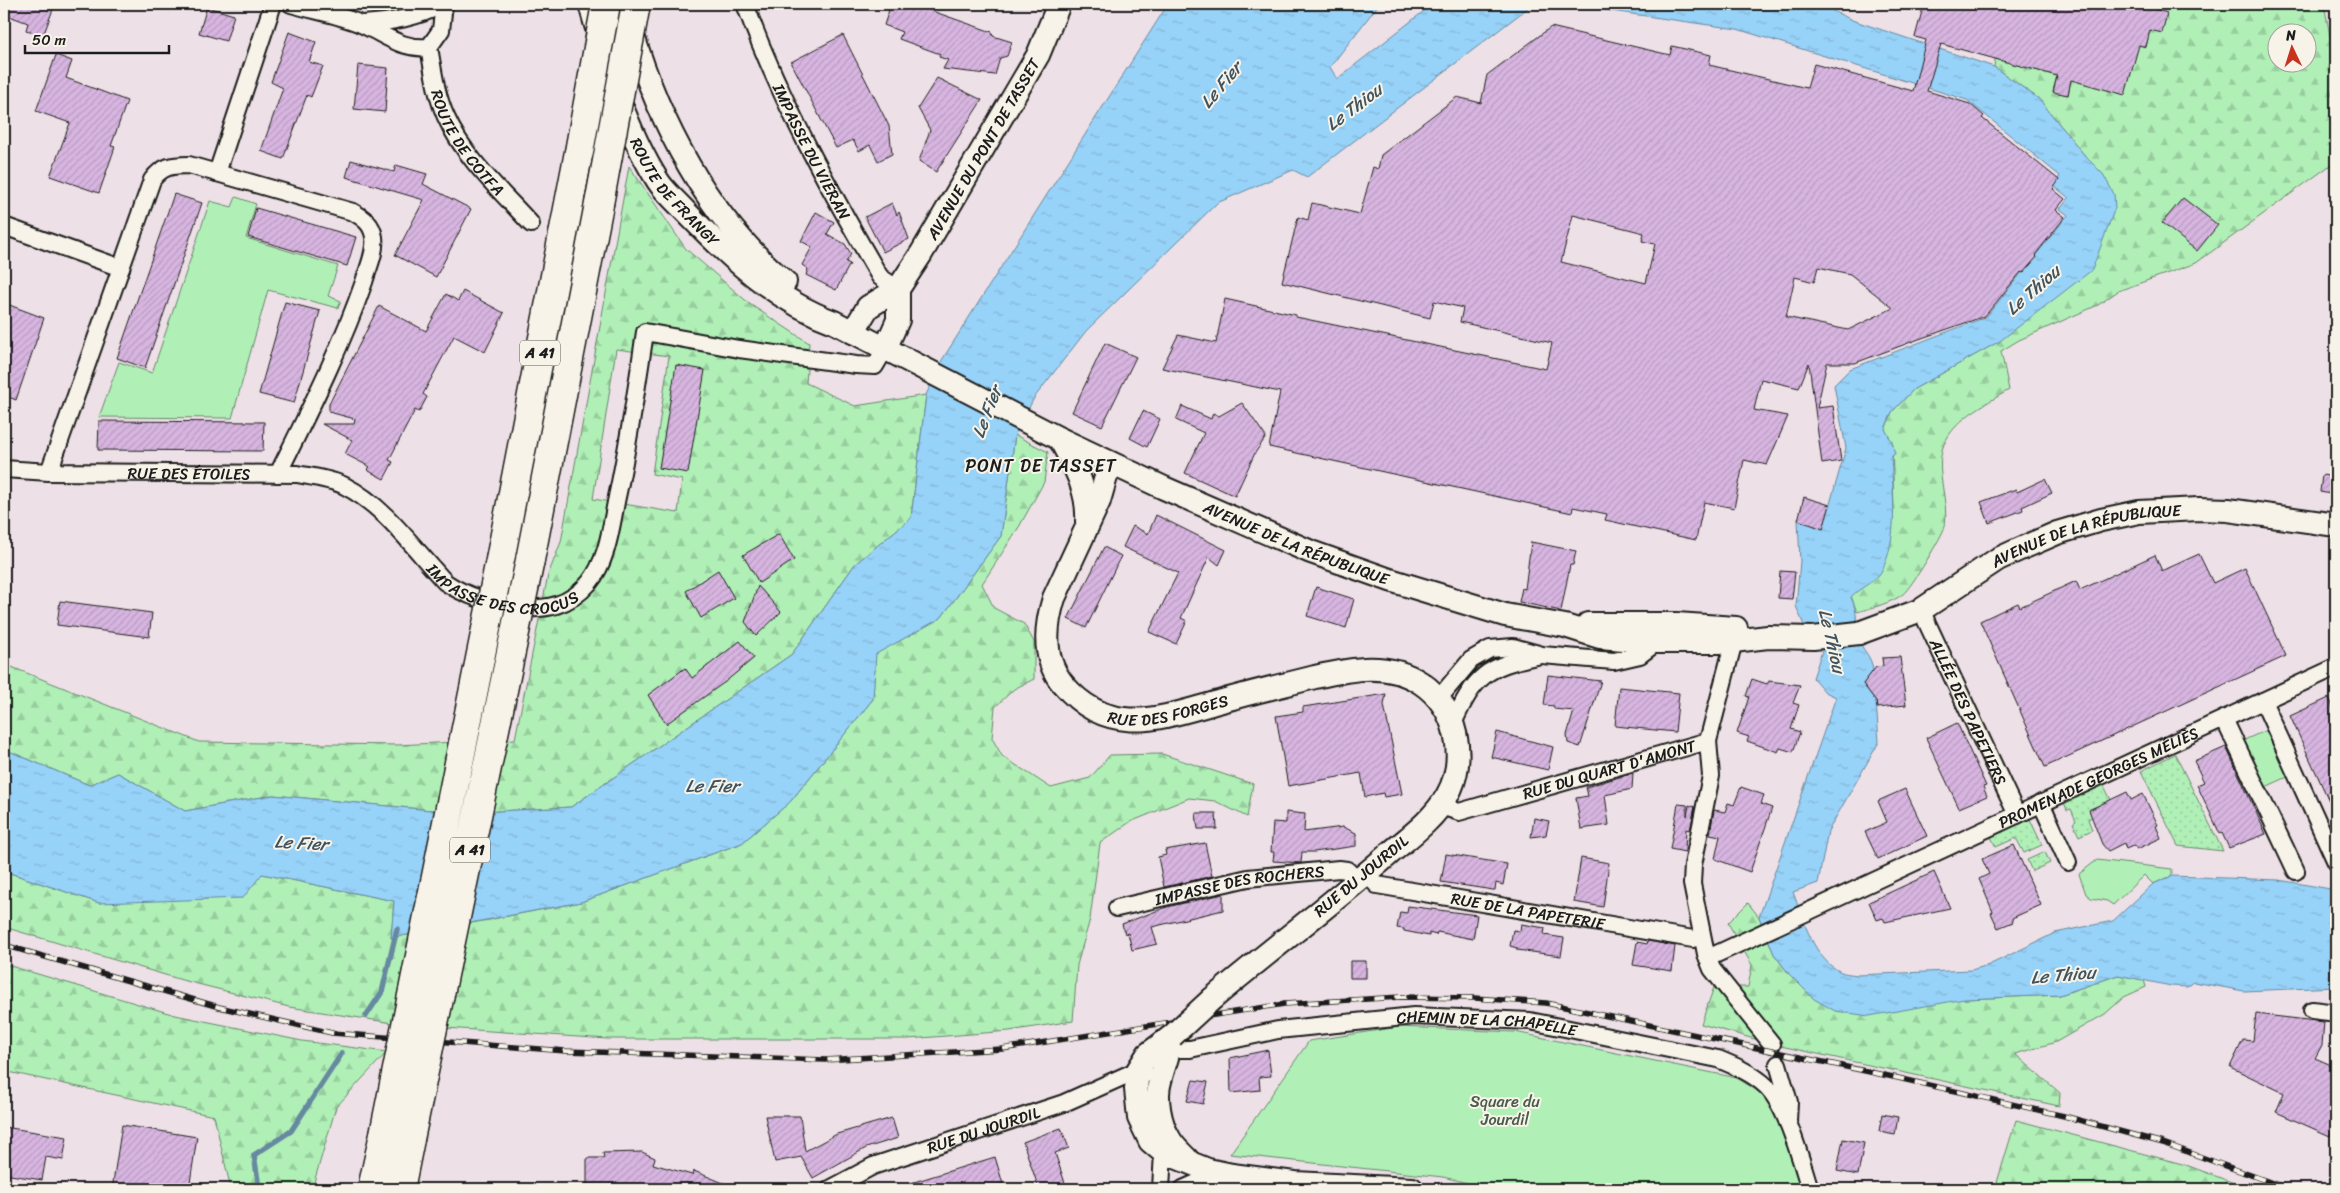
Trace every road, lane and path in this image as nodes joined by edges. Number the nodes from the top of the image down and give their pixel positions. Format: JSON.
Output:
{"nodes":[{"id":1,"x":273,"y":4,"type":"edge"},
{"id":2,"x":291,"y":4,"type":"edge"},
{"id":3,"x":443,"y":4,"type":"edge"},
{"id":4,"x":590,"y":4,"type":"edge"},
{"id":5,"x":606,"y":4,"type":"edge"},
{"id":6,"x":624,"y":4,"type":"edge"},
{"id":7,"x":636,"y":4,"type":"edge"},
{"id":8,"x":745,"y":4,"type":"edge"},
{"id":9,"x":1058,"y":4,"type":"edge"},
{"id":10,"x":363,"y":24,"type":"junction"},
{"id":11,"x":429,"y":47,"type":"junction"},
{"id":12,"x":217,"y":173,"type":"junction"},
{"id":13,"x":531,"y":224,"type":"dead end"},
{"id":14,"x":4,"y":226,"type":"edge"},
{"id":15,"x":120,"y":268,"type":"junction"},
{"id":16,"x":898,"y":289,"type":"junction"},
{"id":17,"x":844,"y":327,"type":"junction"},
{"id":18,"x":885,"y":349,"type":"junction"},
{"id":19,"x":1039,"y":428,"type":"joint"},
{"id":20,"x":1060,"y":439,"type":"junction"},
{"id":21,"x":1110,"y":463,"type":"junction"},
{"id":22,"x":4,"y":469,"type":"edge"},
{"id":23,"x":49,"y":472,"type":"junction"},
{"id":24,"x":278,"y":474,"type":"junction"},
{"id":25,"x":2335,"y":526,"type":"edge"},
{"id":26,"x":1087,"y":530,"type":"junction"},
{"id":27,"x":1921,"y":610,"type":"junction"},
{"id":28,"x":1676,"y":624,"type":"junction"},
{"id":29,"x":1565,"y":626,"type":"junction"},
{"id":30,"x":1768,"y":637,"type":"junction"},
{"id":31,"x":1734,"y":641,"type":"junction"},
{"id":32,"x":1658,"y":642,"type":"junction"},
{"id":33,"x":1542,"y":655,"type":"junction"},
{"id":34,"x":2336,"y":667,"type":"edge"},
{"id":35,"x":1439,"y":698,"type":"junction"},
{"id":36,"x":2263,"y":701,"type":"junction"},
{"id":37,"x":2224,"y":719,"type":"junction"},
{"id":38,"x":1454,"y":724,"type":"junction"},
{"id":39,"x":1708,"y":741,"type":"junction"},
{"id":40,"x":2041,"y":803,"type":"junction"},
{"id":41,"x":1441,"y":806,"type":"junction"},
{"id":42,"x":2017,"y":815,"type":"junction"},
{"id":43,"x":2068,"y":862,"type":"dead end"},
{"id":44,"x":2336,"y":862,"type":"edge"},
{"id":45,"x":2296,"y":871,"type":"dead end"},
{"id":46,"x":1362,"y":877,"type":"junction"},
{"id":47,"x":1117,"y":908,"type":"dead end"},
{"id":48,"x":1693,"y":940,"type":"dead end"},
{"id":49,"x":1708,"y":958,"type":"junction"},
{"id":50,"x":2312,"y":1010,"type":"dead end"},
{"id":51,"x":2336,"y":1013,"type":"edge"},
{"id":52,"x":1167,"y":1044,"type":"junction"},
{"id":53,"x":1772,"y":1044,"type":"dead end"},
{"id":54,"x":1778,"y":1064,"type":"dead end"},
{"id":55,"x":1138,"y":1070,"type":"junction"},
{"id":56,"x":1159,"y":1083,"type":"junction"},
{"id":57,"x":1788,"y":1122,"type":"junction"},
{"id":58,"x":1166,"y":1146,"type":"junction"},
{"id":59,"x":1232,"y":1175,"type":"junction"},
{"id":60,"x":1295,"y":1183,"type":"junction"},
{"id":61,"x":372,"y":1189,"type":"edge"},
{"id":62,"x":400,"y":1189,"type":"edge"},
{"id":63,"x":830,"y":1189,"type":"edge"},
{"id":64,"x":1161,"y":1189,"type":"edge"},
{"id":65,"x":1183,"y":1189,"type":"edge"},
{"id":66,"x":1318,"y":1189,"type":"edge"},
{"id":67,"x":1412,"y":1189,"type":"edge"},
{"id":68,"x":1810,"y":1189,"type":"edge"}],
"edges":[{"from":1,"to":12,"type":"street"},
{"from":2,"to":10,"type":"street"},
{"from":3,"to":10,"type":"street"},
{"from":3,"to":11,"type":"street"},
{"from":4,"to":17,"type":"main road","name":"ROUTE DE FRANGY"},
{"from":5,"to":61,"type":"highway","number":"A 41","bridge":true},
{"from":6,"to":17,"type":"main road","name":"ROUTE DE FRANGY"},
{"from":7,"to":62,"type":"highway","number":"A 41","bridge":true},
{"from":8,"to":16,"type":"street","name":"IMPASSE DU VIÉRAN"},
{"from":9,"to":16,"type":"main road","name":"AVENUE DU PONT DE TASSET"},
{"from":10,"to":11,"type":"street"},
{"from":11,"to":13,"type":"street","name":"ROUTE DE COTFA"},
{"from":12,"to":15,"type":"street"},
{"from":12,"to":24,"type":"street"},
{"from":14,"to":15,"type":"street"},
{"from":15,"to":23,"type":"street"},
{"from":16,"to":17,"type":"main road","name":"AVENUE DU PONT DE TASSET"},
{"from":16,"to":18,"type":"main road"},
{"from":17,"to":18,"type":"main road","name":"ROUTE DE FRANGY"},
{"from":18,"to":19,"type":"main road","name":"ROUTE DE FRANGY"},
{"from":18,"to":24,"type":"street","name":"IMPASSE DES CROCUS"},
{"from":19,"to":20,"type":"main road","name":"AVENUE DE LA RÉPUBLIQUE"},
{"from":20,"to":21,"type":"main road","name":"AVENUE DE LA RÉPUBLIQUE"},
{"from":20,"to":26,"type":"main road","name":"RUE DES FORGES"},
{"from":21,"to":26,"type":"main road","name":"RUE DES FORGES"},
{"from":21,"to":29,"type":"main road","name":"AVENUE DE LA RÉPUBLIQUE"},
{"from":22,"to":23,"type":"street","name":"RUE DES ÉTOILES"},
{"from":23,"to":24,"type":"street","name":"RUE DES ÉTOILES"},
{"from":25,"to":27,"type":"main road","name":"AVENUE DE LA RÉPUBLIQUE"},
{"from":26,"to":35,"type":"main road","name":"RUE DES FORGES"},
{"from":27,"to":30,"type":"main road","name":"AVENUE DE LA RÉPUBLIQUE"},
{"from":27,"to":42,"type":"street","name":"ALLÉE DES PAPETIERS"},
{"from":28,"to":29,"type":"main road","name":"AVENUE DE LA RÉPUBLIQUE"},
{"from":28,"to":30,"type":"main road","name":"AVENUE DE LA RÉPUBLIQUE"},
{"from":28,"to":32,"type":"street","name":"RUE DU JOURDIL"},
{"from":29,"to":32,"type":"main road","name":"AVENUE DE LA RÉPUBLIQUE"},
{"from":30,"to":31,"type":"main road","name":"AVENUE DE LA RÉPUBLIQUE"},
{"from":31,"to":32,"type":"main road","name":"AVENUE DE LA RÉPUBLIQUE"},
{"from":31,"to":39,"type":"street","name":"RUE DU QUART D'AMONT"},
{"from":32,"to":33,"type":"street","name":"RUE DU JOURDIL"},
{"from":33,"to":35,"type":"street","name":"RUE DU JOURDIL"},
{"from":33,"to":38,"type":"street","name":"RUE DU JOURDIL"},
{"from":34,"to":36,"type":"street","name":"PROMENADE GEORGES MÉLIÈS"},
{"from":35,"to":38,"type":"main road","name":"RUE DU JOURDIL"},
{"from":36,"to":37,"type":"street","name":"PROMENADE GEORGES MÉLIÈS"},
{"from":36,"to":44,"type":"street"},
{"from":37,"to":40,"type":"street","name":"PROMENADE GEORGES MÉLIÈS"},
{"from":37,"to":45,"type":"street"},
{"from":38,"to":41,"type":"main road","name":"RUE DU JOURDIL"},
{"from":39,"to":41,"type":"street","name":"RUE DU QUART D'AMONT"},
{"from":39,"to":49,"type":"street"},
{"from":40,"to":42,"type":"street","name":"PROMENADE GEORGES MÉLIÈS"},
{"from":40,"to":43,"type":"street"},
{"from":41,"to":46,"type":"main road","name":"RUE DU JOURDIL"},
{"from":42,"to":49,"type":"street","name":"PROMENADE GEORGES MÉLIÈS"},
{"from":46,"to":47,"type":"street","name":"IMPASSE DES ROCHERS"},
{"from":46,"to":48,"type":"street","name":"RUE DE LA PAPETERIE"},
{"from":46,"to":52,"type":"main road","name":"RUE DU JOURDIL","bridge":true},
{"from":49,"to":53,"type":"street"},
{"from":50,"to":51,"type":"street"},
{"from":52,"to":55,"type":"main road","name":"RUE DU JOURDIL"},
{"from":52,"to":56,"type":"main road"},
{"from":52,"to":57,"type":"street","name":"CHEMIN DE LA CHAPELLE"},
{"from":54,"to":57,"type":"street","name":"CHEMIN DE LA CHAPELLE"},
{"from":55,"to":56,"type":"street"},
{"from":55,"to":58,"type":"main road"},
{"from":55,"to":63,"type":"street","name":"RUE DU JOURDIL"},
{"from":56,"to":58,"type":"main road"},
{"from":57,"to":68,"type":"street","name":"CHEMIN DE LA CHAPELLE"},
{"from":58,"to":59,"type":"main road"},
{"from":58,"to":64,"type":"street"},
{"from":59,"to":60,"type":"main road"},
{"from":59,"to":65,"type":"street"},
{"from":60,"to":66,"type":"main road"},
{"from":60,"to":67,"type":"main road"}]}
